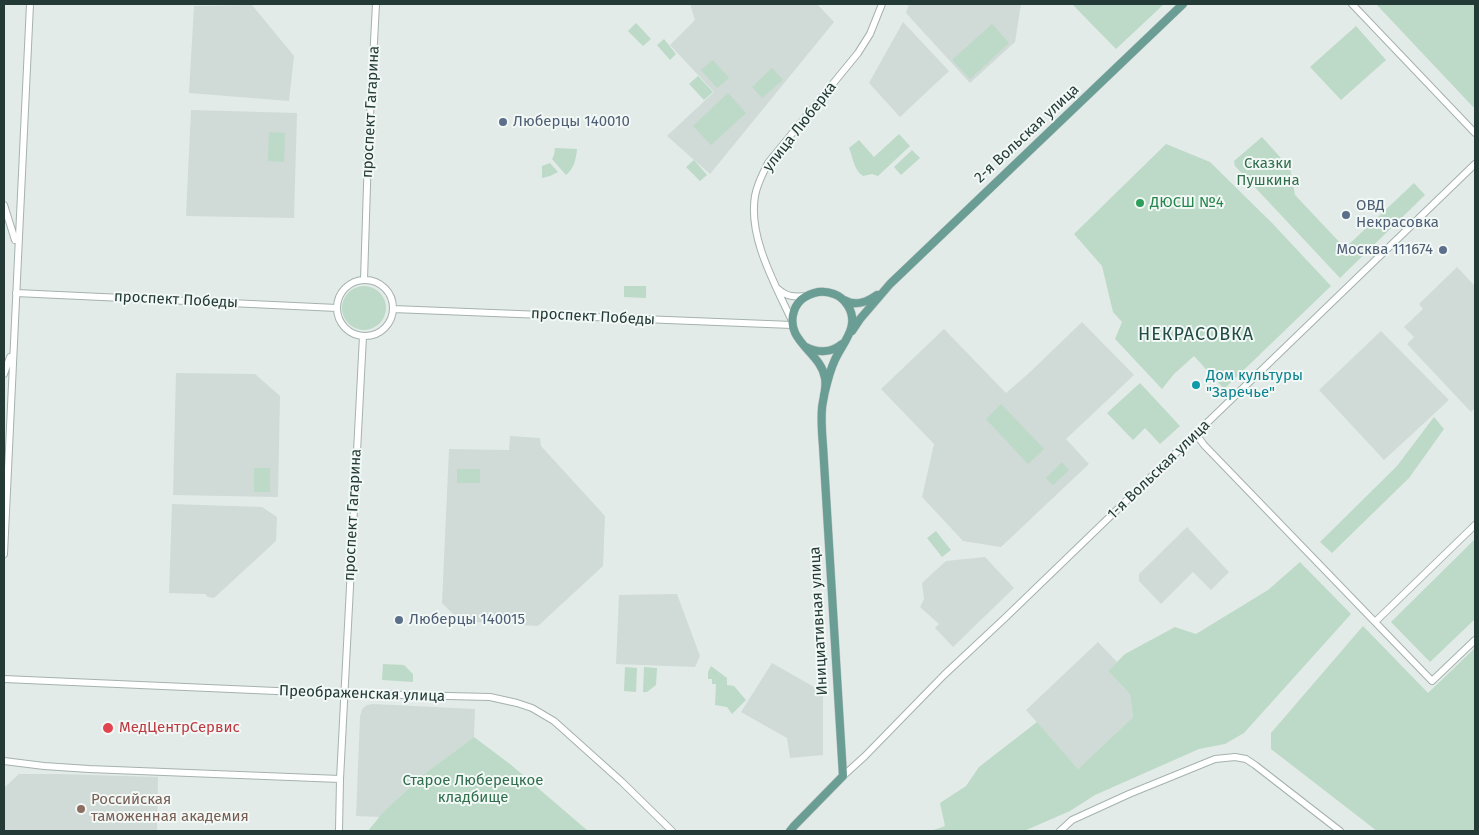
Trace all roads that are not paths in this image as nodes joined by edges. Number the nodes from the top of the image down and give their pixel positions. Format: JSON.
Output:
{"nodes":[{"id":1,"x":30,"y":4,"type":"edge"},
{"id":2,"x":376,"y":4,"type":"edge"},
{"id":3,"x":882,"y":4,"type":"edge"},
{"id":4,"x":1183,"y":4,"type":"edge"},
{"id":5,"x":1352,"y":4,"type":"edge"},
{"id":6,"x":1475,"y":133,"type":"edge"},
{"id":7,"x":1475,"y":164,"type":"edge"},
{"id":8,"x":4,"y":205,"type":"edge"},
{"id":9,"x":17,"y":251,"type":"junction"},
{"id":10,"x":364,"y":280,"type":"junction"},
{"id":11,"x":890,"y":284,"type":"junction"},
{"id":12,"x":777,"y":288,"type":"junction"},
{"id":13,"x":16,"y":294,"type":"junction"},
{"id":14,"x":806,"y":296,"type":"junction"},
{"id":15,"x":844,"y":300,"type":"junction"},
{"id":16,"x":337,"y":308,"type":"junction"},
{"id":17,"x":393,"y":309,"type":"junction"},
{"id":18,"x":792,"y":323,"type":"junction"},
{"id":19,"x":850,"y":333,"type":"junction"},
{"id":20,"x":363,"y":336,"type":"junction"},
{"id":21,"x":845,"y":341,"type":"junction"},
{"id":22,"x":800,"y":342,"type":"junction"},
{"id":23,"x":13,"y":350,"type":"junction"},
{"id":24,"x":4,"y":374,"type":"edge"},
{"id":25,"x":824,"y":395,"type":"junction"},
{"id":26,"x":1196,"y":434,"type":"junction"},
{"id":27,"x":5,"y":512,"type":"edge"},
{"id":28,"x":1475,"y":525,"type":"edge"},
{"id":29,"x":4,"y":554,"type":"edge"},
{"id":30,"x":1375,"y":622,"type":"junction"},
{"id":31,"x":1475,"y":640,"type":"edge"},
{"id":32,"x":4,"y":679,"type":"edge"},
{"id":33,"x":344,"y":694,"type":"junction"},
{"id":34,"x":4,"y":761,"type":"edge"},
{"id":35,"x":843,"y":776,"type":"junction"},
{"id":36,"x":340,"y":779,"type":"junction"},
{"id":37,"x":794,"y":830,"type":"edge"},
{"id":38,"x":338,"y":831,"type":"edge"},
{"id":39,"x":672,"y":831,"type":"edge"},
{"id":40,"x":786,"y":831,"type":"edge"},
{"id":41,"x":1060,"y":831,"type":"edge"},
{"id":42,"x":1340,"y":831,"type":"edge"}],
"edges":[{"from":1,"to":9,"type":"street"},
{"from":2,"to":10,"type":"street","name":"проспект Гагарина"},
{"from":3,"to":12,"type":"street","name":"улица Люберка"},
{"from":4,"to":11,"type":"main road","name":"2-я Вольская улица"},
{"from":5,"to":6,"type":"street"},
{"from":7,"to":26,"type":"street","name":"1-я Вольская улица"},
{"from":8,"to":9,"type":"street"},
{"from":9,"to":13,"type":"street"},
{"from":10,"to":16,"type":"street"},
{"from":10,"to":17,"type":"street"},
{"from":11,"to":15,"type":"main road","name":"2-я Вольская улица"},
{"from":11,"to":19,"type":"main road","name":"2-я Вольская улица"},
{"from":12,"to":14,"type":"street"},
{"from":12,"to":18,"type":"street","name":"улица Люберка"},
{"from":13,"to":16,"type":"street","name":"проспект Победы"},
{"from":13,"to":23,"type":"street"},
{"from":14,"to":15,"type":"main road"},
{"from":14,"to":18,"type":"main road"},
{"from":15,"to":19,"type":"main road"},
{"from":16,"to":20,"type":"street"},
{"from":17,"to":18,"type":"street","name":"проспект Победы"},
{"from":17,"to":20,"type":"street"},
{"from":18,"to":22,"type":"main road","name":"Инициативная улица"},
{"from":19,"to":21,"type":"main road","name":"Инициативная улица"},
{"from":20,"to":33,"type":"street","name":"проспект Гагарина"},
{"from":21,"to":22,"type":"main road"},
{"from":21,"to":25,"type":"main road","name":"Инициативная улица"},
{"from":22,"to":25,"type":"main road","name":"Инициативная улица"},
{"from":23,"to":24,"type":"street"},
{"from":23,"to":27,"type":"street"},
{"from":25,"to":35,"type":"main road","name":"Инициативная улица"},
{"from":26,"to":30,"type":"street"},
{"from":26,"to":35,"type":"street","name":"1-я Вольская улица"},
{"from":27,"to":29,"type":"street"},
{"from":28,"to":30,"type":"street"},
{"from":30,"to":31,"type":"street"},
{"from":32,"to":33,"type":"street","name":"Преображенская улица"},
{"from":33,"to":36,"type":"street","name":"проспект Гагарина"},
{"from":33,"to":39,"type":"street","name":"Преображенская улица"},
{"from":34,"to":36,"type":"street"},
{"from":35,"to":37,"type":"main road"},
{"from":36,"to":38,"type":"street","name":"проспект Гагарина"},
{"from":37,"to":40,"type":"main road"},
{"from":41,"to":42,"type":"street"}]}
